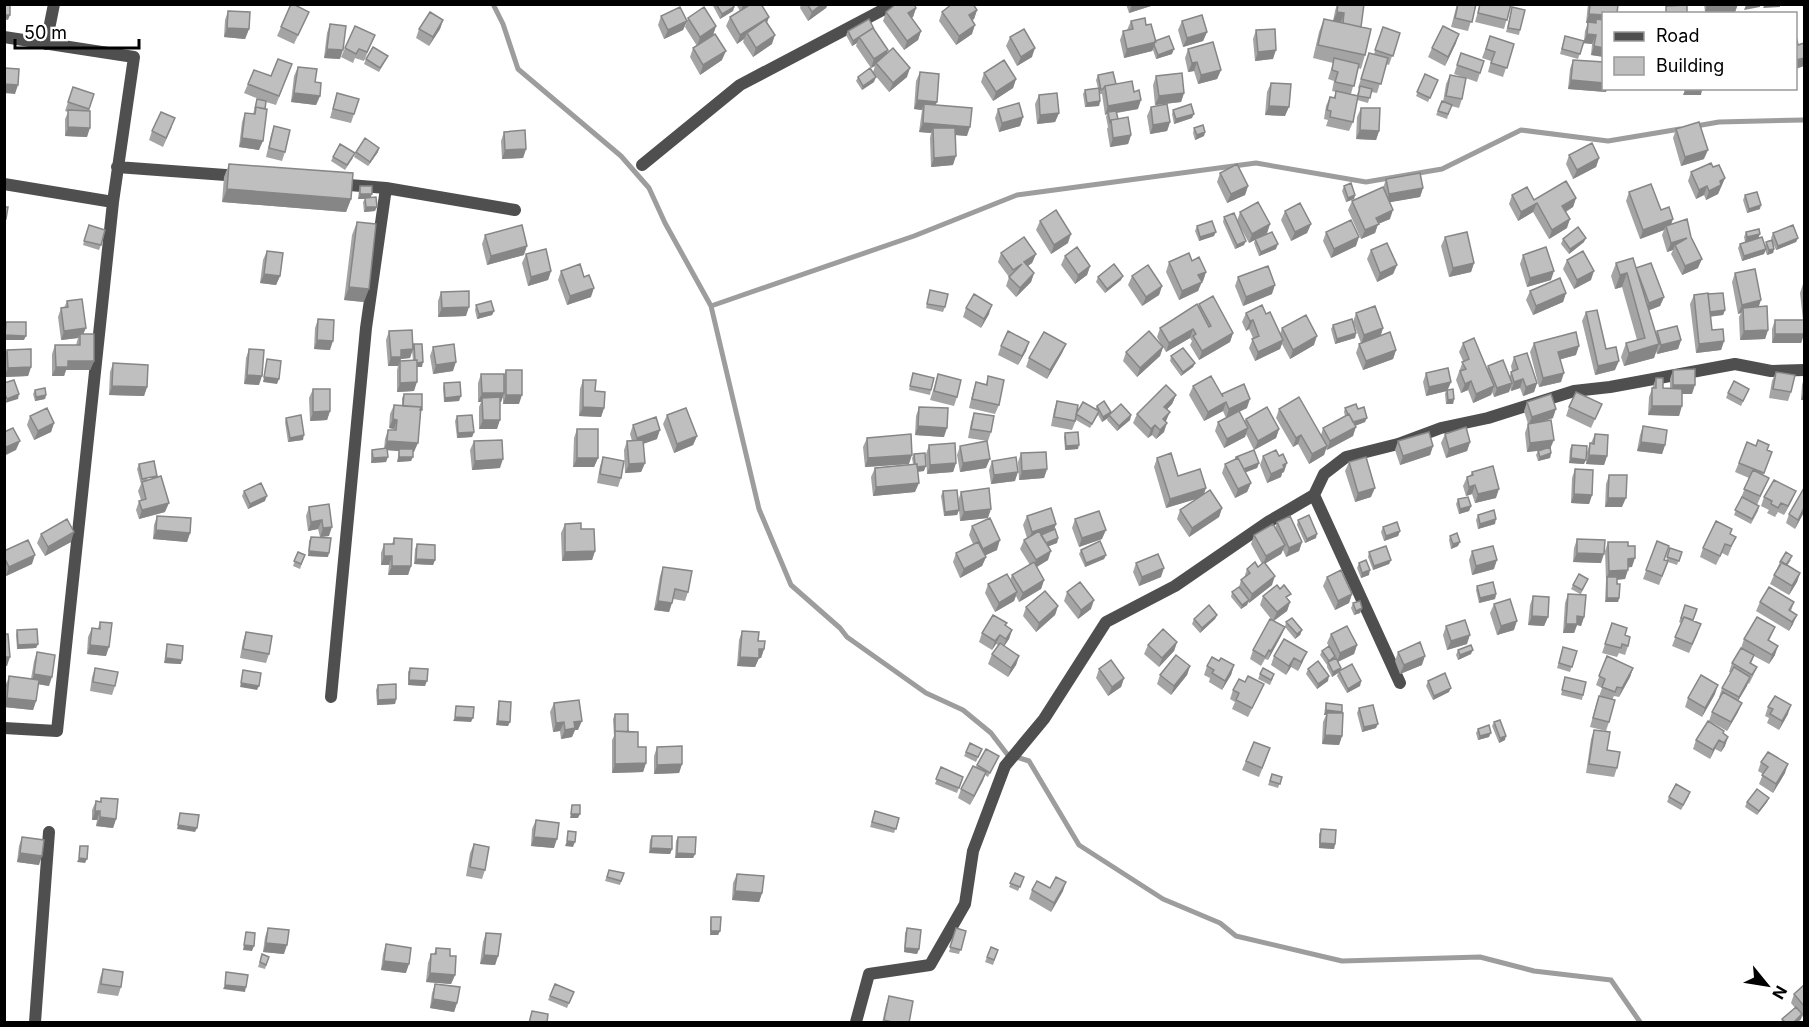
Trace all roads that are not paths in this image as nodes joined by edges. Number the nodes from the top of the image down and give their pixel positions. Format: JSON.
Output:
{"nodes":[{"id":1,"x":54,"y":4,"type":"edge"},
{"id":2,"x":894,"y":4,"type":"edge"},
{"id":3,"x":4,"y":37,"type":"edge"},
{"id":4,"x":46,"y":44,"type":"junction"},
{"id":5,"x":642,"y":165,"type":"dead end"},
{"id":6,"x":117,"y":167,"type":"junction"},
{"id":7,"x":246,"y":177,"type":"edge"},
{"id":8,"x":328,"y":183,"type":"edge"},
{"id":9,"x":4,"y":184,"type":"edge"},
{"id":10,"x":386,"y":188,"type":"junction"},
{"id":11,"x":112,"y":202,"type":"junction"},
{"id":12,"x":515,"y":210,"type":"dead end"},
{"id":13,"x":1804,"y":370,"type":"edge"},
{"id":14,"x":1314,"y":495,"type":"junction"},
{"id":15,"x":1400,"y":683,"type":"dead end"},
{"id":16,"x":331,"y":697,"type":"dead end"},
{"id":17,"x":4,"y":728,"type":"edge"},
{"id":18,"x":49,"y":832,"type":"dead end"},
{"id":19,"x":35,"y":1023,"type":"edge"},
{"id":20,"x":856,"y":1023,"type":"edge"}],
"edges":[{"from":1,"to":4,"type":"street"},
{"from":2,"to":5,"type":"street"},
{"from":3,"to":4,"type":"street"},
{"from":4,"to":6,"type":"street"},
{"from":6,"to":7,"type":"street"},
{"from":6,"to":11,"type":"street"},
{"from":8,"to":10,"type":"street"},
{"from":9,"to":11,"type":"street"},
{"from":10,"to":12,"type":"street"},
{"from":10,"to":16,"type":"street"},
{"from":11,"to":17,"type":"street"},
{"from":13,"to":14,"type":"street"},
{"from":14,"to":15,"type":"street"},
{"from":14,"to":20,"type":"street"},
{"from":18,"to":19,"type":"street"}]}
